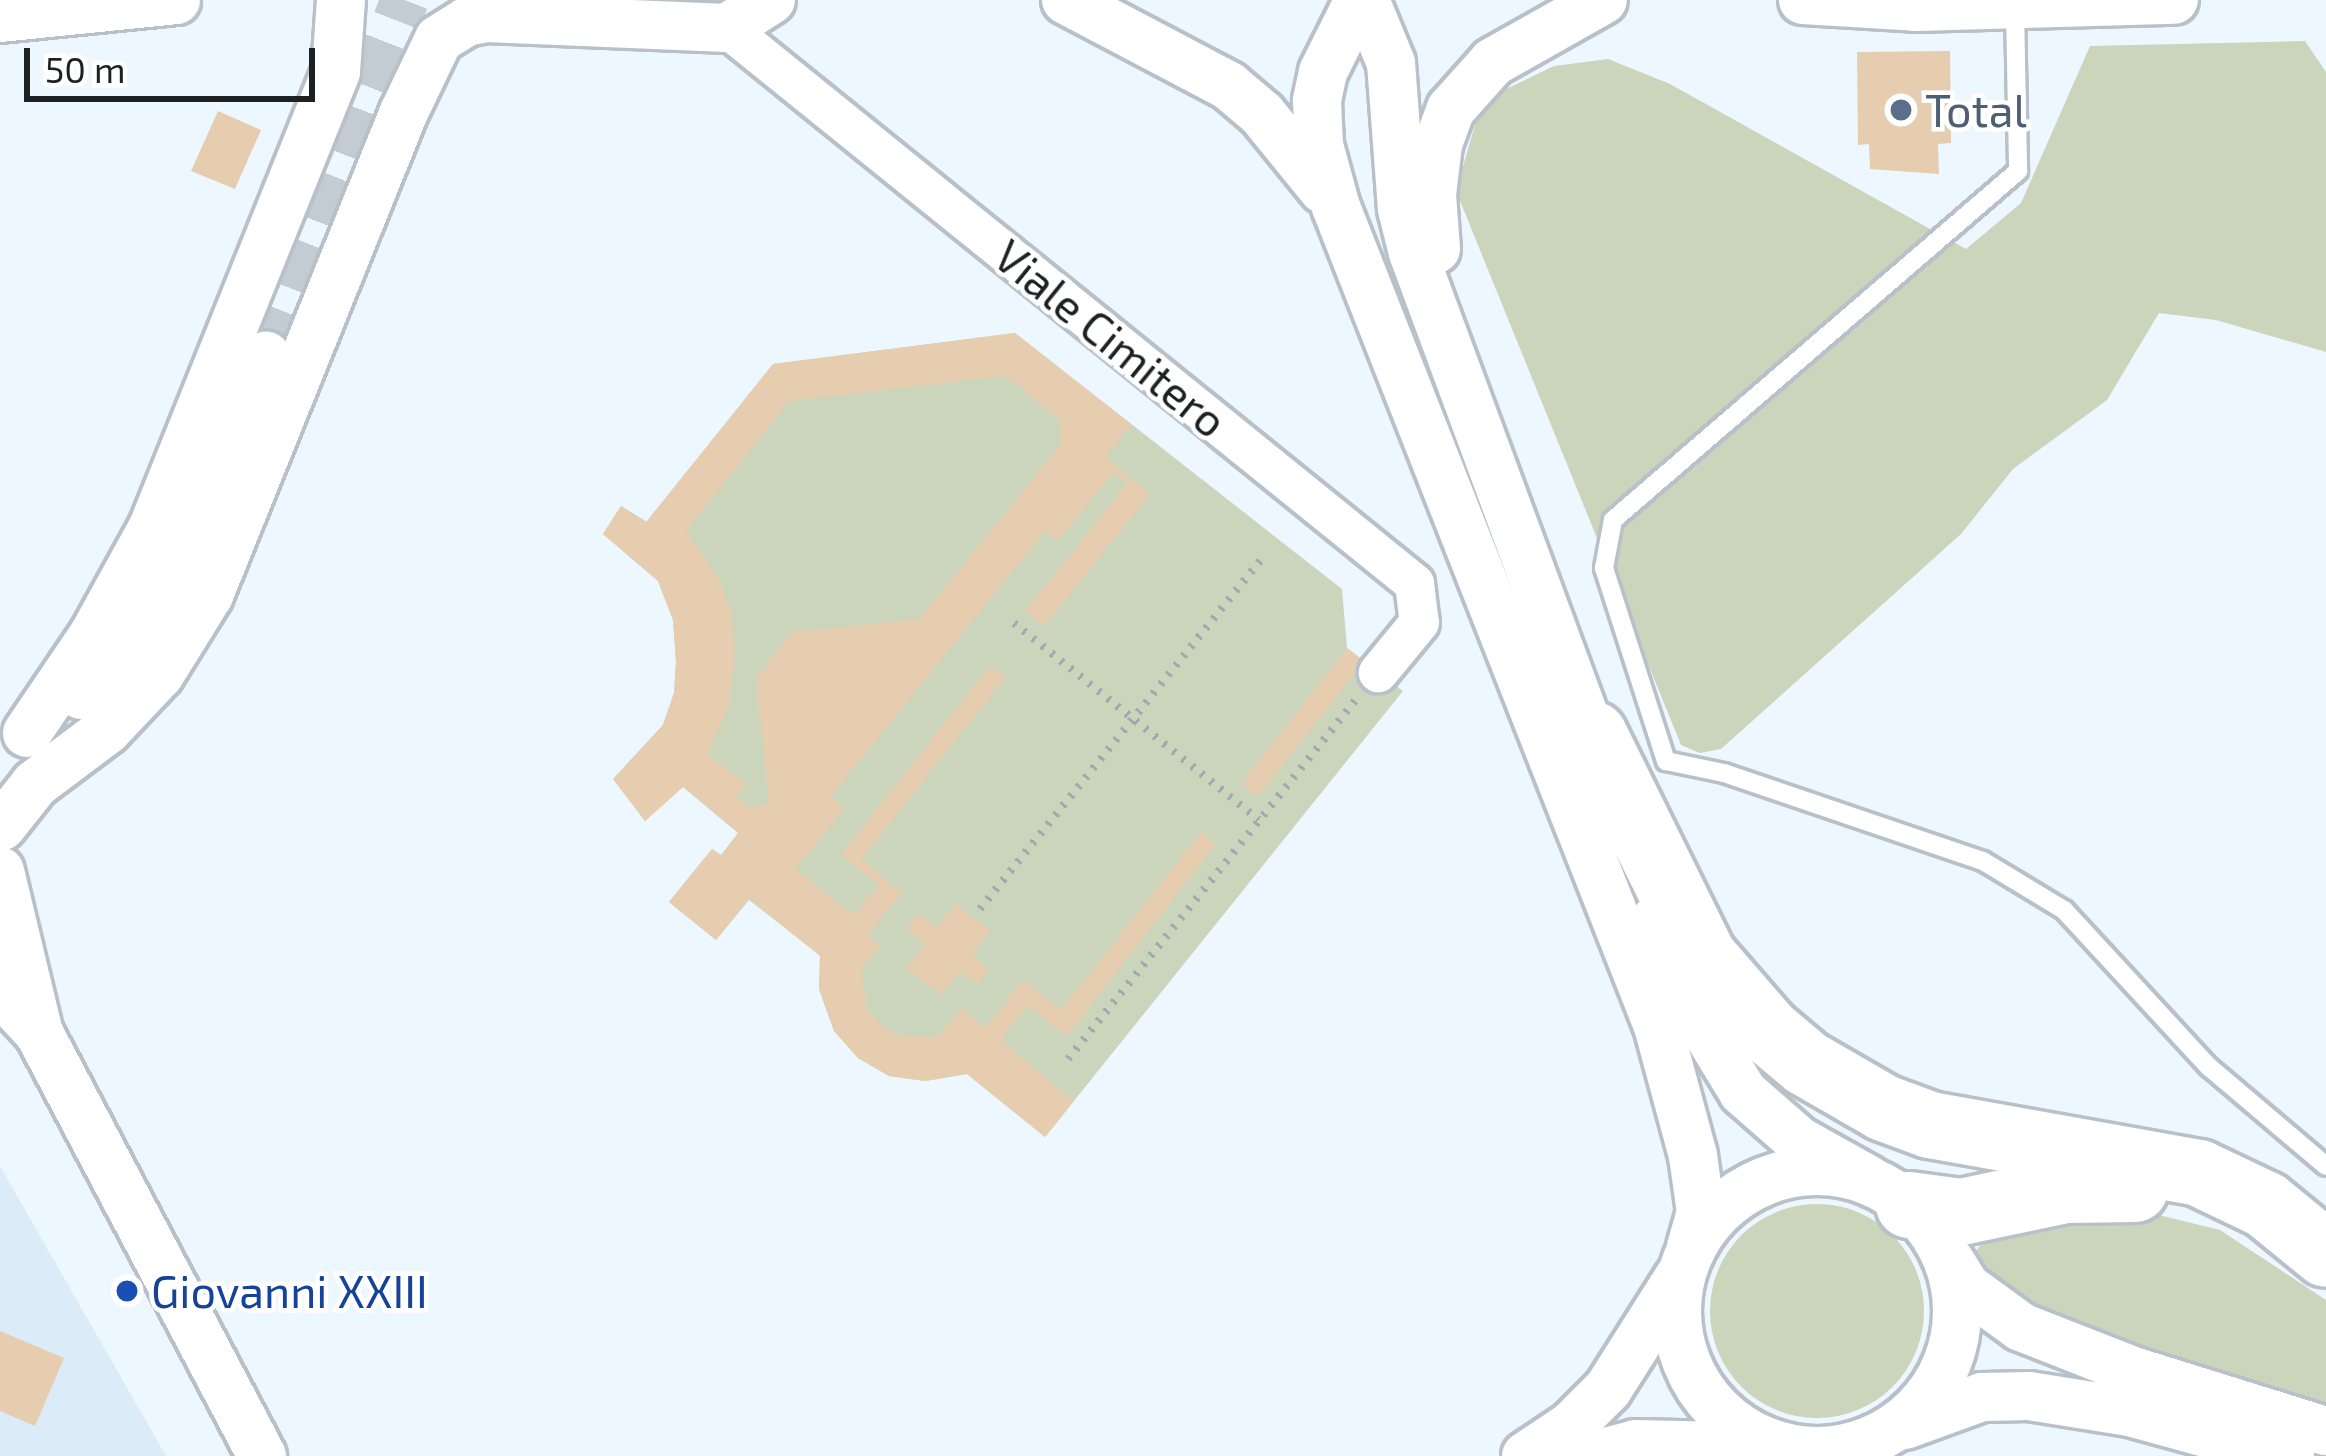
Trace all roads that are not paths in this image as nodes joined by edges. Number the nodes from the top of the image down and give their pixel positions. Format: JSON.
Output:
{"nodes":[{"id":1,"x":176,"y":0,"type":"edge"},
{"id":2,"x":341,"y":0,"type":"edge"},
{"id":3,"x":771,"y":0,"type":"edge"},
{"id":4,"x":1066,"y":0,"type":"edge"},
{"id":5,"x":1362,"y":0,"type":"edge"},
{"id":6,"x":1603,"y":0,"type":"edge"},
{"id":7,"x":1803,"y":0,"type":"edge"},
{"id":8,"x":2174,"y":0,"type":"edge"},
{"id":9,"x":2014,"y":4,"type":"junction"},
{"id":10,"x":0,"y":18,"type":"edge"},
{"id":11,"x":727,"y":28,"type":"junction"},
{"id":12,"x":1336,"y":207,"type":"junction"},
{"id":13,"x":1441,"y":332,"type":"junction"},
{"id":14,"x":266,"y":356,"type":"tunnel mouth"},
{"id":15,"x":1378,"y":672,"type":"road end"},
{"id":16,"x":1594,"y":735,"type":"junction"},
{"id":17,"x":13,"y":739,"type":"edge"},
{"id":18,"x":1,"y":824,"type":"edge"},
{"id":19,"x":0,"y":854,"type":"edge"},
{"id":20,"x":0,"y":871,"type":"edge"},
{"id":21,"x":0,"y":992,"type":"edge"},
{"id":22,"x":38,"y":1033,"type":"junction"},
{"id":23,"x":2326,"y":1166,"type":"edge"},
{"id":24,"x":1908,"y":1212,"type":"junction"},
{"id":25,"x":2326,"y":1254,"type":"edge"},
{"id":26,"x":1686,"y":1260,"type":"junction"},
{"id":27,"x":2326,"y":1264,"type":"edge"},
{"id":28,"x":2326,"y":1431,"type":"edge"},
{"id":29,"x":1884,"y":1435,"type":"junction"},
{"id":30,"x":1781,"y":1448,"type":"junction"},
{"id":31,"x":262,"y":1456,"type":"edge"},
{"id":32,"x":1526,"y":1456,"type":"edge"},
{"id":33,"x":1591,"y":1456,"type":"edge"},
{"id":34,"x":2290,"y":1456,"type":"edge"}],
"edges":[{"from":1,"to":10,"type":"street"},
{"from":2,"to":17,"type":"street"},
{"from":3,"to":11,"type":"street"},
{"from":4,"to":12,"type":"street"},
{"from":5,"to":12,"type":"street"},
{"from":5,"to":13,"type":"street"},
{"from":6,"to":13,"type":"street"},
{"from":7,"to":9,"type":"street"},
{"from":8,"to":9,"type":"street"},
{"from":9,"to":23,"type":"lane"},
{"from":11,"to":15,"type":"street","name":"Viale Cimitero"},
{"from":11,"to":18,"type":"street"},
{"from":12,"to":26,"type":"street"},
{"from":13,"to":16,"type":"street"},
{"from":14,"to":17,"type":"street"},
{"from":16,"to":24,"type":"street"},
{"from":16,"to":25,"type":"highway"},
{"from":18,"to":19,"type":"street"},
{"from":20,"to":22,"type":"street"},
{"from":21,"to":22,"type":"street"},
{"from":22,"to":31,"type":"street"},
{"from":24,"to":26,"type":"street"},
{"from":24,"to":27,"type":"highway"},
{"from":24,"to":28,"type":"street"},
{"from":24,"to":29,"type":"street"},
{"from":26,"to":30,"type":"street"},
{"from":26,"to":32,"type":"street"},
{"from":29,"to":30,"type":"street"},
{"from":29,"to":34,"type":"street"},
{"from":30,"to":33,"type":"street"}]}
